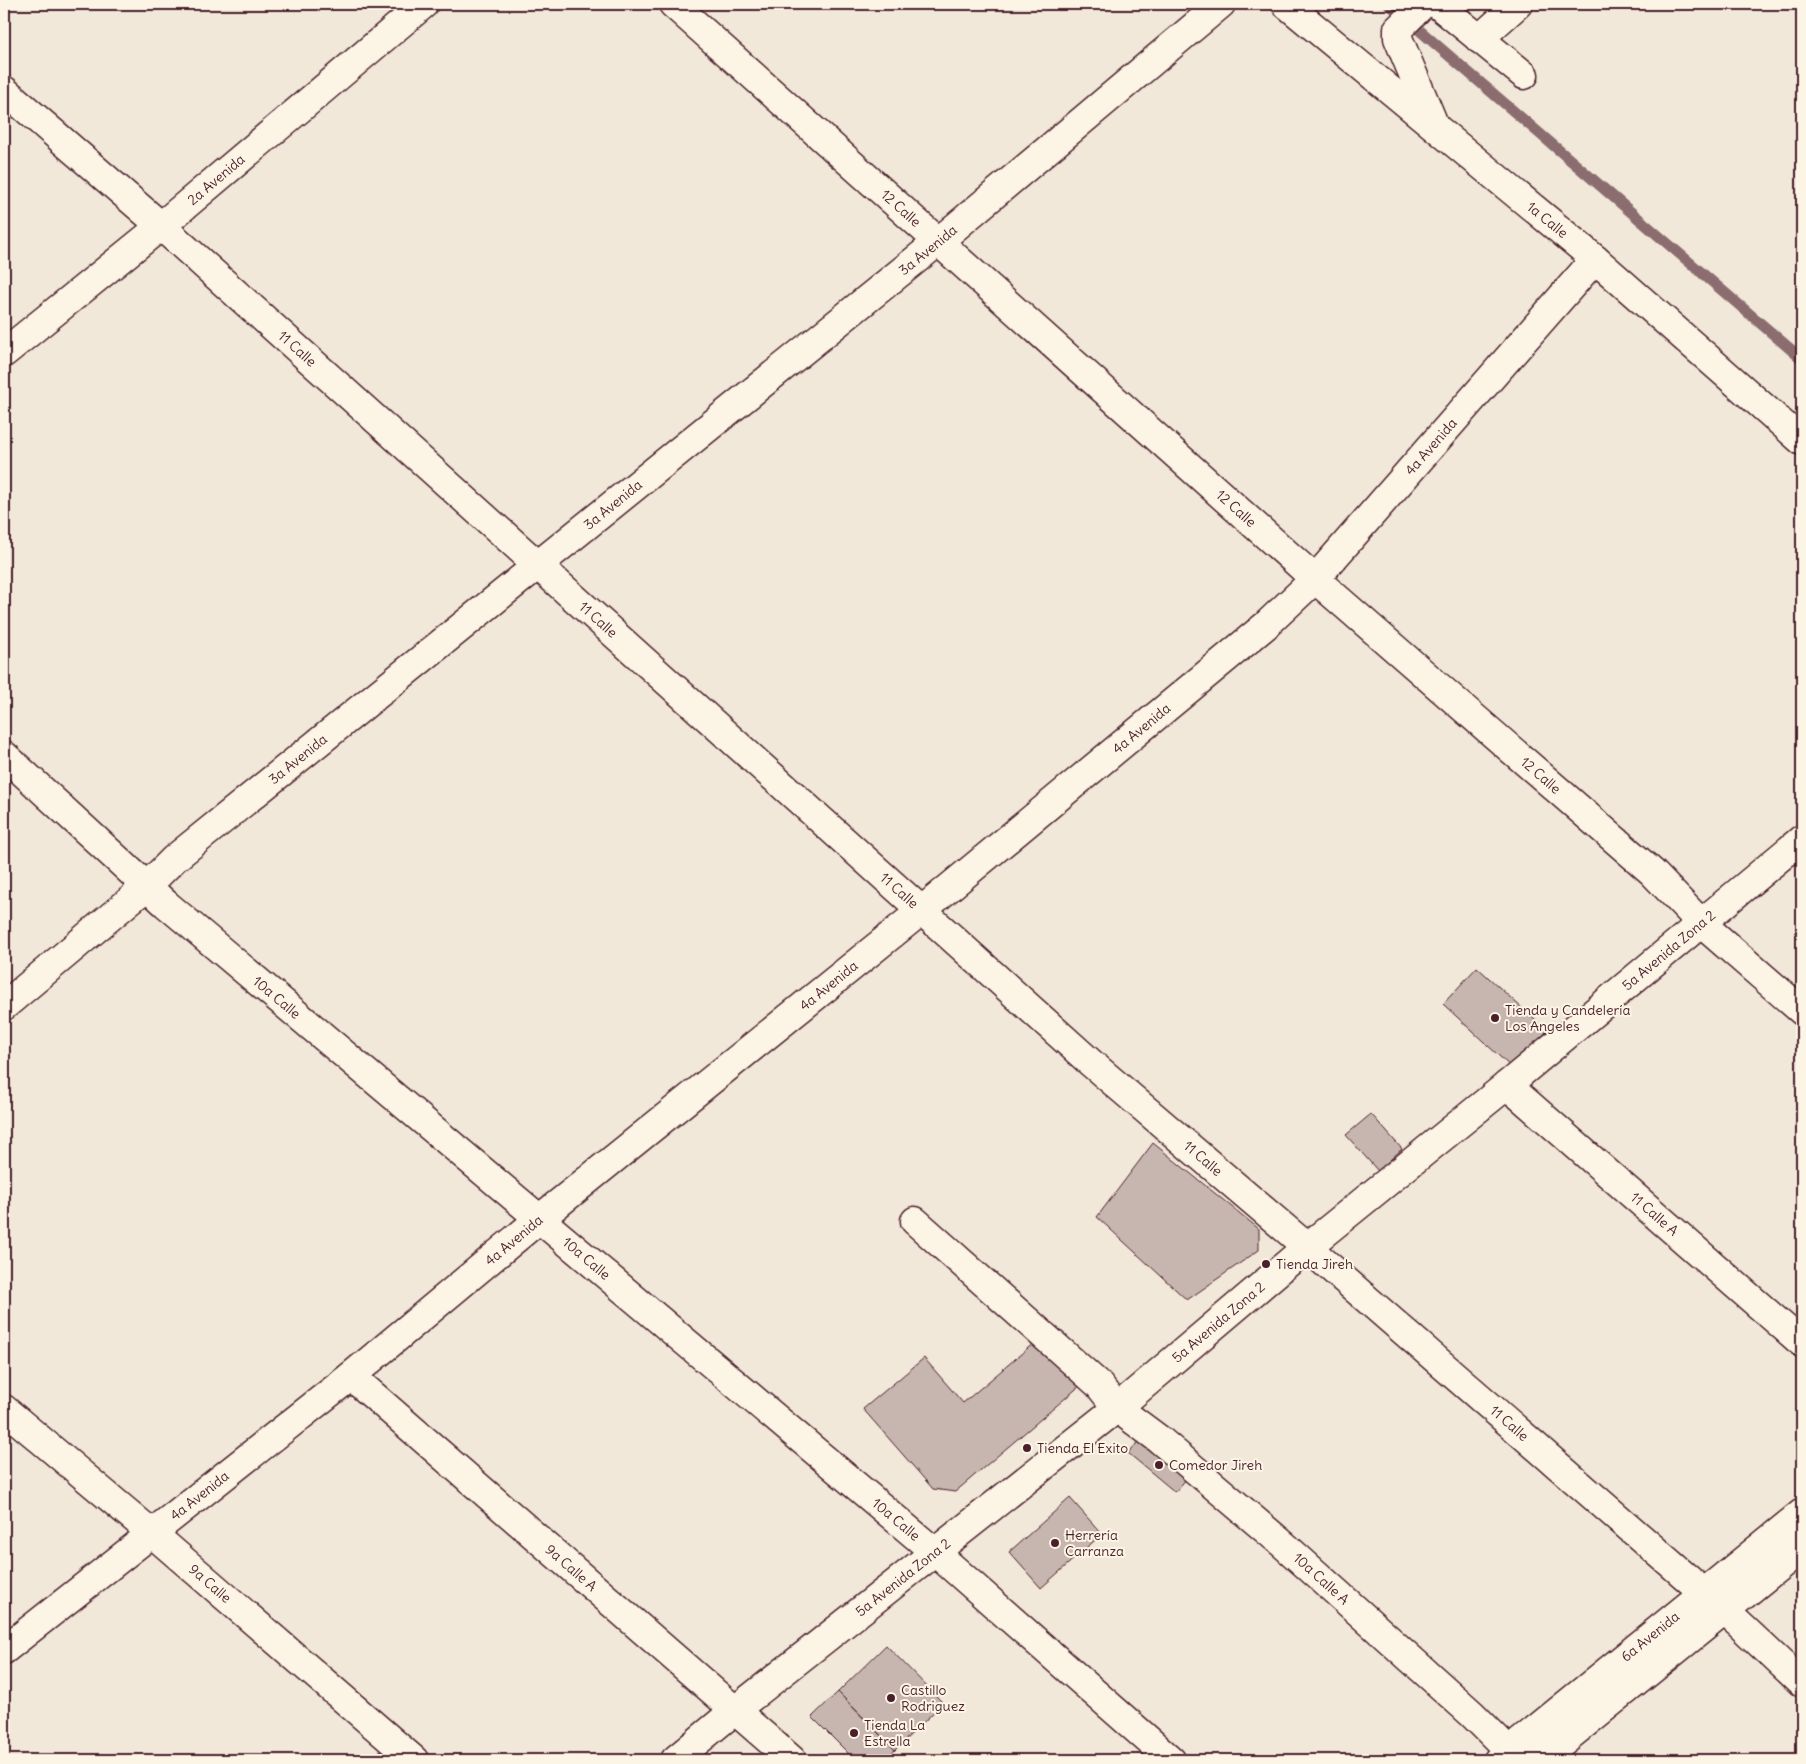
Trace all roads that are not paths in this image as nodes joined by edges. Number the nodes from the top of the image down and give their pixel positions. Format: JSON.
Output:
{"nodes":[{"id":1,"x":424,"y":4,"type":"edge"},
{"id":2,"x":673,"y":4,"type":"edge"},
{"id":3,"x":1221,"y":4,"type":"edge"},
{"id":4,"x":1286,"y":4,"type":"edge"},
{"id":5,"x":1518,"y":4,"type":"edge"},
{"id":6,"x":1426,"y":5,"type":"edge"},
{"id":7,"x":1480,"y":39,"type":"junction"},
{"id":8,"x":1524,"y":75,"type":"dead end"},
{"id":9,"x":4,"y":90,"type":"edge"},
{"id":10,"x":1435,"y":126,"type":"junction"},
{"id":11,"x":161,"y":226,"type":"junction"},
{"id":12,"x":939,"y":241,"type":"junction"},
{"id":13,"x":1595,"y":259,"type":"junction"},
{"id":14,"x":4,"y":353,"type":"edge"},
{"id":15,"x":1802,"y":441,"type":"edge"},
{"id":16,"x":538,"y":566,"type":"junction"},
{"id":17,"x":1315,"y":579,"type":"junction"},
{"id":18,"x":4,"y":755,"type":"edge"},
{"id":19,"x":1802,"y":839,"type":"edge"},
{"id":20,"x":147,"y":886,"type":"junction"},
{"id":21,"x":921,"y":911,"type":"junction"},
{"id":22,"x":1702,"y":924,"type":"junction"},
{"id":23,"x":4,"y":1006,"type":"edge"},
{"id":24,"x":1802,"y":1011,"type":"edge"},
{"id":25,"x":1507,"y":1085,"type":"junction"},
{"id":26,"x":538,"y":1220,"type":"junction"},
{"id":27,"x":915,"y":1221,"type":"dead end"},
{"id":28,"x":1307,"y":1247,"type":"junction"},
{"id":29,"x":1802,"y":1343,"type":"edge"},
{"id":30,"x":351,"y":1376,"type":"junction"},
{"id":31,"x":1117,"y":1408,"type":"junction"},
{"id":32,"x":4,"y":1409,"type":"edge"},
{"id":33,"x":1802,"y":1513,"type":"edge"},
{"id":34,"x":153,"y":1534,"type":"junction"},
{"id":35,"x":1802,"y":1548,"type":"edge"},
{"id":36,"x":936,"y":1553,"type":"junction"},
{"id":37,"x":1704,"y":1593,"type":"junction"},
{"id":38,"x":1725,"y":1611,"type":"junction"},
{"id":39,"x":4,"y":1650,"type":"edge"},
{"id":40,"x":1802,"y":1683,"type":"edge"},
{"id":41,"x":734,"y":1711,"type":"junction"},
{"id":42,"x":1509,"y":1757,"type":"edge"},
{"id":43,"x":414,"y":1760,"type":"edge"},
{"id":44,"x":675,"y":1760,"type":"edge"},
{"id":45,"x":792,"y":1760,"type":"edge"},
{"id":46,"x":1170,"y":1760,"type":"edge"},
{"id":47,"x":1540,"y":1760,"type":"edge"}],
"edges":[{"from":1,"to":11,"type":"street","name":"2a Avenida"},
{"from":2,"to":12,"type":"street","name":"12 Calle"},
{"from":3,"to":12,"type":"street","name":"3a Avenida"},
{"from":4,"to":10,"type":"street","name":"1a Calle"},
{"from":5,"to":7,"type":"street"},
{"from":6,"to":7,"type":"street"},
{"from":6,"to":10,"type":"street"},
{"from":7,"to":8,"type":"street"},
{"from":9,"to":11,"type":"street","name":"11 Calle"},
{"from":10,"to":13,"type":"street","name":"1a Calle"},
{"from":11,"to":14,"type":"street","name":"2a Avenida"},
{"from":11,"to":16,"type":"street","name":"11 Calle"},
{"from":12,"to":16,"type":"street","name":"3a Avenida"},
{"from":12,"to":17,"type":"street","name":"12 Calle"},
{"from":13,"to":15,"type":"street","name":"1a Calle"},
{"from":13,"to":17,"type":"street","name":"4a Avenida"},
{"from":16,"to":20,"type":"street","name":"3a Avenida"},
{"from":16,"to":21,"type":"street","name":"11 Calle"},
{"from":17,"to":21,"type":"street","name":"4a Avenida"},
{"from":17,"to":22,"type":"street","name":"12 Calle"},
{"from":18,"to":20,"type":"street","name":"10a Calle"},
{"from":19,"to":22,"type":"street","name":"5a Avenida Zona 2"},
{"from":20,"to":23,"type":"street","name":"3a Avenida"},
{"from":20,"to":26,"type":"street","name":"10a Calle"},
{"from":21,"to":26,"type":"street","name":"4a Avenida"},
{"from":21,"to":28,"type":"street","name":"11 Calle"},
{"from":22,"to":24,"type":"street","name":"12 Calle"},
{"from":22,"to":25,"type":"street","name":"5a Avenida Zona 2"},
{"from":25,"to":28,"type":"street","name":"5a Avenida Zona 2"},
{"from":25,"to":29,"type":"street","name":"11 Calle A"},
{"from":26,"to":30,"type":"street","name":"4a Avenida"},
{"from":26,"to":36,"type":"street","name":"10a Calle"},
{"from":27,"to":31,"type":"street","name":"10a Calle A"},
{"from":28,"to":31,"type":"street","name":"5a Avenida Zona 2"},
{"from":28,"to":37,"type":"street","name":"11 Calle"},
{"from":30,"to":34,"type":"street","name":"4a Avenida"},
{"from":30,"to":41,"type":"street","name":"9a Calle A"},
{"from":31,"to":36,"type":"street","name":"5a Avenida Zona 2"},
{"from":31,"to":42,"type":"street","name":"10a Calle A"},
{"from":32,"to":34,"type":"street","name":"9a Calle"},
{"from":33,"to":37,"type":"street","name":"6a Avenida"},
{"from":34,"to":39,"type":"street","name":"4a Avenida"},
{"from":34,"to":43,"type":"street","name":"9a Calle"},
{"from":35,"to":38,"type":"street","name":"6a Avenida"},
{"from":36,"to":41,"type":"street","name":"5a Avenida Zona 2"},
{"from":36,"to":46,"type":"street","name":"10a Calle"},
{"from":37,"to":38,"type":"street","name":"11 Calle"},
{"from":37,"to":42,"type":"street","name":"6a Avenida"},
{"from":38,"to":40,"type":"street","name":"11 Calle"},
{"from":38,"to":47,"type":"street","name":"6a Avenida"},
{"from":41,"to":44,"type":"street","name":"5a Avenida Zona 2"},
{"from":41,"to":45,"type":"street","name":"9a Calle A"}]}
